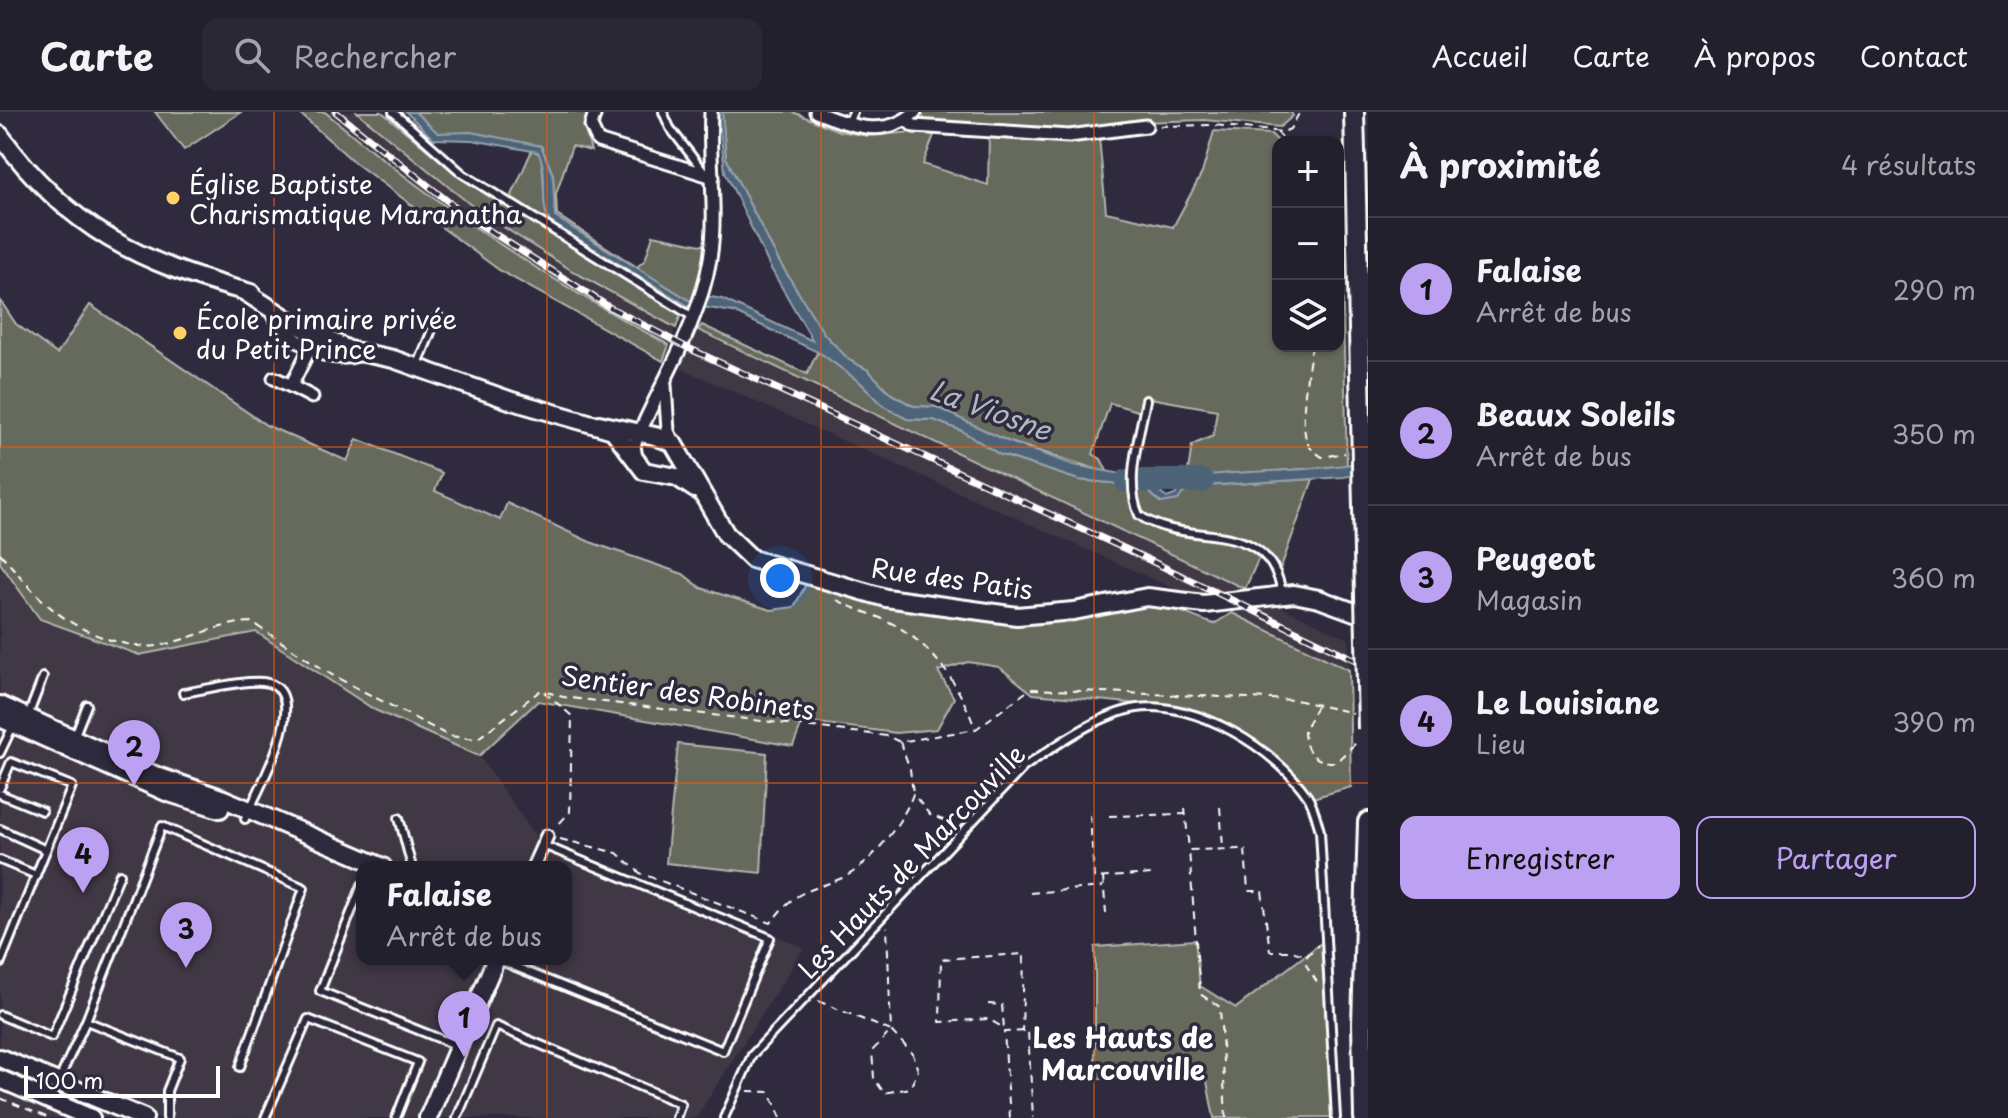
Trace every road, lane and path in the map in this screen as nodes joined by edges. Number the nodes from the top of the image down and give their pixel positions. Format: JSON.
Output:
{"nodes":[{"id":1,"x":393,"y":112,"type":"edge"},
{"id":2,"x":595,"y":112,"type":"edge"},
{"id":3,"x":663,"y":112,"type":"edge"},
{"id":4,"x":711,"y":112,"type":"edge"},
{"id":5,"x":816,"y":112,"type":"edge"},
{"id":6,"x":853,"y":112,"type":"edge"},
{"id":7,"x":1300,"y":112,"type":"edge"},
{"id":8,"x":1354,"y":112,"type":"edge"},
{"id":9,"x":911,"y":116,"type":"edge"},
{"id":10,"x":847,"y":125,"type":"junction"},
{"id":11,"x":1146,"y":126,"type":"joint"},
{"id":12,"x":1276,"y":131,"type":"junction"},
{"id":13,"x":0,"y":135,"type":"edge"},
{"id":14,"x":1281,"y":136,"type":"edge"},
{"id":15,"x":0,"y":154,"type":"edge"},
{"id":16,"x":709,"y":176,"type":"junction"},
{"id":17,"x":34,"y":180,"type":"junction"},
{"id":18,"x":242,"y":290,"type":"junction"},
{"id":19,"x":265,"y":303,"type":"junction"},
{"id":20,"x":695,"y":312,"type":"junction"},
{"id":21,"x":438,"y":315,"type":"dead end"},
{"id":22,"x":310,"y":348,"type":"junction"},
{"id":23,"x":1312,"y":352,"type":"edge"},
{"id":24,"x":363,"y":353,"type":"junction"},
{"id":25,"x":393,"y":359,"type":"junction"},
{"id":26,"x":417,"y":367,"type":"junction"},
{"id":27,"x":274,"y":378,"type":"dead end"},
{"id":28,"x":665,"y":379,"type":"junction"},
{"id":29,"x":291,"y":386,"type":"junction"},
{"id":30,"x":312,"y":397,"type":"dead end"},
{"id":31,"x":1146,"y":400,"type":"dead end"},
{"id":32,"x":599,"y":424,"type":"junction"},
{"id":33,"x":640,"y":432,"type":"junction"},
{"id":34,"x":676,"y":448,"type":"junction"},
{"id":35,"x":1353,"y":450,"type":"dead end"},
{"id":36,"x":638,"y":463,"type":"junction"},
{"id":37,"x":661,"y":475,"type":"junction"},
{"id":38,"x":703,"y":496,"type":"junction"},
{"id":39,"x":0,"y":553,"type":"edge"},
{"id":40,"x":1283,"y":594,"type":"junction"},
{"id":41,"x":832,"y":598,"type":"dead end"},
{"id":42,"x":1368,"y":617,"type":"edge"},
{"id":43,"x":43,"y":677,"type":"dead end"},
{"id":44,"x":541,"y":690,"type":"junction"},
{"id":45,"x":183,"y":693,"type":"dead end"},
{"id":46,"x":0,"y":705,"type":"edge"},
{"id":47,"x":87,"y":705,"type":"dead end"},
{"id":48,"x":1317,"y":705,"type":"junction"},
{"id":49,"x":1354,"y":713,"type":"dead end"},
{"id":50,"x":16,"y":721,"type":"edge"},
{"id":51,"x":976,"y":729,"type":"junction"},
{"id":52,"x":1362,"y":736,"type":"edge"},
{"id":53,"x":900,"y":742,"type":"junction"},
{"id":54,"x":71,"y":743,"type":"junction"},
{"id":55,"x":0,"y":753,"type":"edge"},
{"id":56,"x":0,"y":791,"type":"edge"},
{"id":57,"x":913,"y":794,"type":"junction"},
{"id":58,"x":1220,"y":807,"type":"dead end"},
{"id":59,"x":1185,"y":808,"type":"dead end"},
{"id":60,"x":42,"y":811,"type":"dead end"},
{"id":61,"x":1186,"y":814,"type":"junction"},
{"id":62,"x":247,"y":815,"type":"junction"},
{"id":63,"x":1090,"y":815,"type":"dead end"},
{"id":64,"x":1109,"y":816,"type":"dead end"},
{"id":65,"x":399,"y":818,"type":"dead end"},
{"id":66,"x":1368,"y":822,"type":"edge"},
{"id":67,"x":965,"y":828,"type":"junction"},
{"id":68,"x":0,"y":829,"type":"edge"},
{"id":69,"x":545,"y":841,"type":"junction"},
{"id":70,"x":1223,"y":849,"type":"junction"},
{"id":71,"x":46,"y":850,"type":"junction"},
{"id":72,"x":1189,"y":850,"type":"junction"},
{"id":73,"x":0,"y":860,"type":"edge"},
{"id":74,"x":359,"y":861,"type":"edge"},
{"id":75,"x":410,"y":861,"type":"edge"},
{"id":76,"x":536,"y":861,"type":"edge"},
{"id":77,"x":120,"y":874,"type":"dead end"},
{"id":78,"x":1152,"y":874,"type":"dead end"},
{"id":79,"x":36,"y":875,"type":"junction"},
{"id":80,"x":1103,"y":877,"type":"junction"},
{"id":81,"x":1103,"y":887,"type":"junction"},
{"id":82,"x":1030,"y":893,"type":"dead end"},
{"id":83,"x":356,"y":900,"type":"edge"},
{"id":84,"x":1106,"y":913,"type":"dead end"},
{"id":85,"x":886,"y":916,"type":"junction"},
{"id":86,"x":1325,"y":940,"type":"junction"},
{"id":87,"x":1307,"y":956,"type":"junction"},
{"id":88,"x":0,"y":964,"type":"edge"},
{"id":89,"x":492,"y":965,"type":"edge"},
{"id":90,"x":501,"y":965,"type":"edge"},
{"id":91,"x":1328,"y":987,"type":"junction"},
{"id":92,"x":806,"y":997,"type":"junction"},
{"id":93,"x":988,"y":1004,"type":"dead end"},
{"id":94,"x":0,"y":1015,"type":"edge"},
{"id":95,"x":86,"y":1021,"type":"junction"},
{"id":96,"x":1004,"y":1030,"type":"junction"},
{"id":97,"x":891,"y":1031,"type":"junction"},
{"id":98,"x":1022,"y":1032,"type":"junction"},
{"id":99,"x":458,"y":1046,"type":"junction"},
{"id":100,"x":0,"y":1058,"type":"edge"},
{"id":101,"x":240,"y":1067,"type":"dead end"},
{"id":102,"x":0,"y":1079,"type":"edge"},
{"id":103,"x":58,"y":1082,"type":"junction"},
{"id":104,"x":737,"y":1090,"type":"junction"},
{"id":105,"x":0,"y":1098,"type":"edge"},
{"id":106,"x":49,"y":1118,"type":"edge"},
{"id":107,"x":91,"y":1118,"type":"edge"},
{"id":108,"x":144,"y":1118,"type":"edge"},
{"id":109,"x":167,"y":1118,"type":"edge"},
{"id":110,"x":265,"y":1118,"type":"edge"},
{"id":111,"x":396,"y":1118,"type":"edge"},
{"id":112,"x":428,"y":1118,"type":"edge"},
{"id":113,"x":457,"y":1118,"type":"edge"},
{"id":114,"x":676,"y":1118,"type":"edge"},
{"id":115,"x":724,"y":1118,"type":"edge"},
{"id":116,"x":781,"y":1118,"type":"edge"},
{"id":117,"x":1010,"y":1118,"type":"edge"},
{"id":118,"x":1033,"y":1118,"type":"edge"},
{"id":119,"x":1226,"y":1118,"type":"edge"},
{"id":120,"x":1336,"y":1118,"type":"edge"},
{"id":121,"x":1364,"y":1118,"type":"edge"}],
"edges":[{"from":1,"to":20,"type":"lane"},
{"from":2,"to":16,"type":"street"},
{"from":3,"to":16,"type":"lane"},
{"from":4,"to":16,"type":"street"},
{"from":5,"to":10,"type":"street"},
{"from":6,"to":10,"type":"lane"},
{"from":7,"to":12,"type":"path"},
{"from":8,"to":52,"type":"main road","bridge":true},
{"from":9,"to":10,"type":"street"},
{"from":9,"to":11,"type":"street"},
{"from":11,"to":12,"type":"path"},
{"from":12,"to":14,"type":"path"},
{"from":13,"to":17,"type":"main road","name":"Rue des Patis"},
{"from":15,"to":17,"type":"main road","name":"Rue des Patis"},
{"from":16,"to":20,"type":"street"},
{"from":17,"to":18,"type":"main road","name":"Rue des Patis"},
{"from":18,"to":19,"type":"main road","name":"Rue des Patis"},
{"from":18,"to":25,"type":"main road","name":"Rue des Patis"},
{"from":19,"to":22,"type":"street"},
{"from":19,"to":24,"type":"main road","name":"Rue des Patis"},
{"from":20,"to":28,"type":"street"},
{"from":21,"to":26,"type":"lane"},
{"from":22,"to":24,"type":"street"},
{"from":22,"to":29,"type":"street"},
{"from":23,"to":35,"type":"path"},
{"from":24,"to":25,"type":"main road","name":"Rue des Patis"},
{"from":25,"to":26,"type":"main road","name":"Rue des Patis"},
{"from":26,"to":32,"type":"main road","name":"Rue des Patis"},
{"from":27,"to":29,"type":"street"},
{"from":28,"to":33,"type":"street"},
{"from":28,"to":34,"type":"street"},
{"from":29,"to":30,"type":"street"},
{"from":31,"to":40,"type":"lane"},
{"from":32,"to":33,"type":"main road","name":"Rue des Patis"},
{"from":32,"to":36,"type":"main road","name":"Rue des Patis"},
{"from":33,"to":34,"type":"main road","name":"Rue des Patis"},
{"from":33,"to":36,"type":"street"},
{"from":34,"to":37,"type":"street"},
{"from":34,"to":38,"type":"main road","name":"Rue des Patis"},
{"from":36,"to":37,"type":"main road","name":"Rue des Patis"},
{"from":37,"to":38,"type":"main road","name":"Rue des Patis"},
{"from":38,"to":40,"type":"main road","name":"Rue des Patis"},
{"from":39,"to":44,"type":"path","name":"Sentier des Robinets"},
{"from":40,"to":42,"type":"main road","name":"Rue des Patis"},
{"from":41,"to":51,"type":"path"},
{"from":43,"to":50,"type":"lane"},
{"from":44,"to":53,"type":"path","name":"Sentier des Robinets"},
{"from":44,"to":69,"type":"path"},
{"from":45,"to":62,"type":"lane"},
{"from":46,"to":50,"type":"main road"},
{"from":47,"to":54,"type":"lane"},
{"from":48,"to":49,"type":"path","name":"Sentier des Robinets"},
{"from":48,"to":51,"type":"path","name":"Sentier des Robinets"},
{"from":48,"to":52,"type":"path"},
{"from":50,"to":54,"type":"main road"},
{"from":50,"to":55,"type":"lane"},
{"from":51,"to":53,"type":"path","name":"Sentier des Robinets"},
{"from":53,"to":57,"type":"path"},
{"from":54,"to":62,"type":"main road"},
{"from":56,"to":60,"type":"lane"},
{"from":56,"to":71,"type":"lane"},
{"from":57,"to":67,"type":"path"},
{"from":57,"to":69,"type":"path"},
{"from":58,"to":70,"type":"path"},
{"from":59,"to":61,"type":"path"},
{"from":61,"to":64,"type":"path"},
{"from":61,"to":72,"type":"path"},
{"from":62,"to":74,"type":"main road"},
{"from":63,"to":80,"type":"path"},
{"from":65,"to":75,"type":"lane"},
{"from":66,"to":121,"type":"main road"},
{"from":67,"to":85,"type":"lane","name":"Les Hauts de Marcouville"},
{"from":67,"to":86,"type":"lane","name":"Les Hauts de Marcouville"},
{"from":68,"to":71,"type":"lane"},
{"from":69,"to":76,"type":"street"},
{"from":69,"to":90,"type":"lane"},
{"from":70,"to":72,"type":"path"},
{"from":70,"to":87,"type":"path"},
{"from":71,"to":79,"type":"lane"},
{"from":72,"to":119,"type":"path"},
{"from":73,"to":79,"type":"lane"},
{"from":77,"to":94,"type":"lane"},
{"from":78,"to":80,"type":"path"},
{"from":79,"to":88,"type":"lane"},
{"from":80,"to":81,"type":"path"},
{"from":81,"to":82,"type":"path"},
{"from":81,"to":84,"type":"path"},
{"from":83,"to":99,"type":"lane"},
{"from":85,"to":92,"type":"lane","name":"Les Hauts de Marcouville"},
{"from":85,"to":97,"type":"path"},
{"from":86,"to":87,"type":"path"},
{"from":86,"to":91,"type":"lane","name":"Les Hauts de Marcouville"},
{"from":87,"to":91,"type":"path"},
{"from":89,"to":99,"type":"main road"},
{"from":91,"to":120,"type":"lane","name":"Les Hauts de Marcouville"},
{"from":92,"to":97,"type":"path"},
{"from":92,"to":104,"type":"lane","name":"Les Hauts de Marcouville"},
{"from":93,"to":96,"type":"path"},
{"from":95,"to":101,"type":"lane"},
{"from":95,"to":103,"type":"lane"},
{"from":95,"to":109,"type":"lane"},
{"from":96,"to":98,"type":"path"},
{"from":96,"to":98,"type":"path"},
{"from":96,"to":117,"type":"path"},
{"from":97,"to":97,"type":"path"},
{"from":98,"to":118,"type":"path"},
{"from":99,"to":112,"type":"main road"},
{"from":100,"to":103,"type":"main road"},
{"from":102,"to":107,"type":"main road"},
{"from":103,"to":108,"type":"main road"},
{"from":104,"to":115,"type":"lane","name":"Les Hauts de Marcouville"},
{"from":104,"to":116,"type":"path"},
{"from":105,"to":106,"type":"path"},
{"from":110,"to":111,"type":"lane"},
{"from":113,"to":114,"type":"lane"}]}
